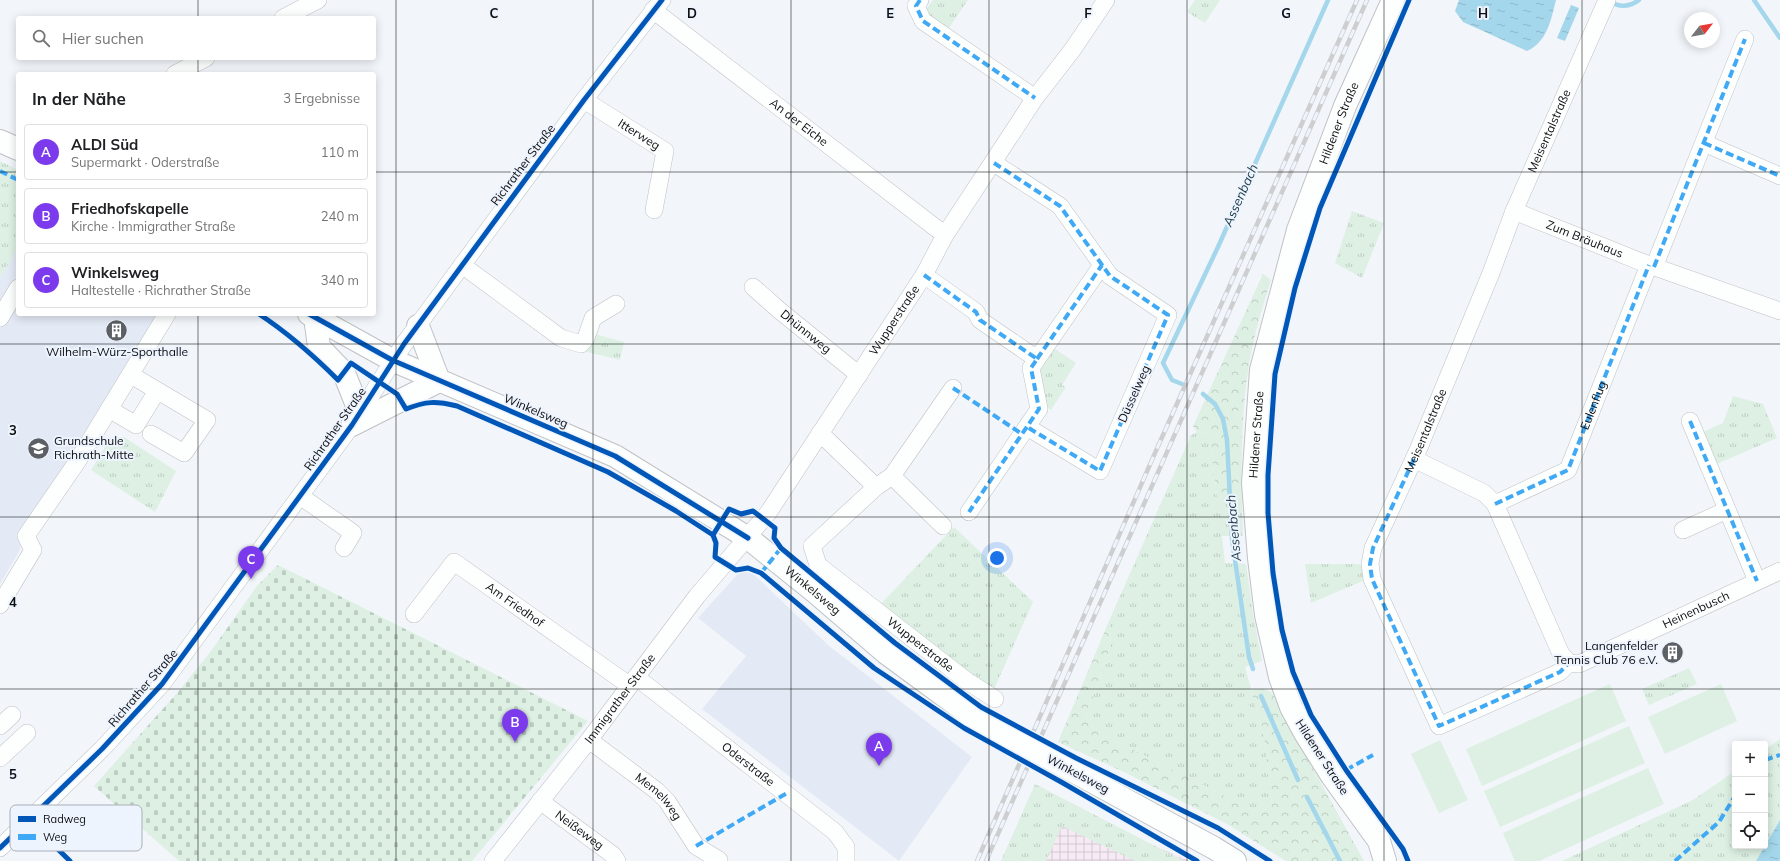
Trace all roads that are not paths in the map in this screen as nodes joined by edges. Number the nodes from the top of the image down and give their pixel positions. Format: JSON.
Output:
{"nodes":[{"id":1,"x":318,"y":0,"type":"edge"},
{"id":2,"x":920,"y":0,"type":"edge"},
{"id":3,"x":1106,"y":0,"type":"edge"},
{"id":4,"x":1393,"y":0,"type":"edge"},
{"id":5,"x":1606,"y":1,"type":"edge"},
{"id":6,"x":658,"y":5,"type":"edge"},
{"id":7,"x":287,"y":16,"type":"edge"},
{"id":8,"x":1744,"y":39,"type":"dead end"},
{"id":9,"x":202,"y":60,"type":"edge"},
{"id":10,"x":179,"y":72,"type":"edge"},
{"id":11,"x":1035,"y":98,"type":"junction"},
{"id":12,"x":584,"y":100,"type":"junction"},
{"id":13,"x":1704,"y":143,"type":"junction"},
{"id":14,"x":994,"y":162,"type":"junction"},
{"id":15,"x":1780,"y":176,"type":"edge"},
{"id":16,"x":654,"y":210,"type":"dead end"},
{"id":17,"x":1514,"y":211,"type":"junction"},
{"id":18,"x":945,"y":235,"type":"junction"},
{"id":19,"x":462,"y":265,"type":"junction"},
{"id":20,"x":1102,"y":265,"type":"junction"},
{"id":21,"x":1651,"y":266,"type":"junction"},
{"id":22,"x":924,"y":275,"type":"junction"},
{"id":23,"x":753,"y":287,"type":"dead end"},
{"id":24,"x":16,"y":291,"type":"edge"},
{"id":25,"x":616,"y":304,"type":"dead end"},
{"id":26,"x":1780,"y":311,"type":"edge"},
{"id":27,"x":166,"y":316,"type":"edge"},
{"id":28,"x":312,"y":316,"type":"edge"},
{"id":29,"x":0,"y":318,"type":"edge"},
{"id":30,"x":418,"y":326,"type":"junction"},
{"id":31,"x":1036,"y":359,"type":"junction"},
{"id":32,"x":392,"y":360,"type":"junction"},
{"id":33,"x":131,"y":375,"type":"junction"},
{"id":34,"x":859,"y":375,"type":"junction"},
{"id":35,"x":440,"y":381,"type":"junction"},
{"id":36,"x":953,"y":388,"type":"dead end"},
{"id":37,"x":157,"y":391,"type":"junction"},
{"id":38,"x":109,"y":409,"type":"junction"},
{"id":39,"x":356,"y":419,"type":"junction"},
{"id":40,"x":1690,"y":421,"type":"dead end"},
{"id":41,"x":1027,"y":427,"type":"junction"},
{"id":42,"x":820,"y":433,"type":"junction"},
{"id":43,"x":152,"y":434,"type":"dead end"},
{"id":44,"x":1414,"y":459,"type":"junction"},
{"id":45,"x":892,"y":476,"type":"junction"},
{"id":46,"x":876,"y":487,"type":"junction"},
{"id":47,"x":300,"y":496,"type":"junction"},
{"id":48,"x":1495,"y":504,"type":"junction"},
{"id":49,"x":1727,"y":510,"type":"junction"},
{"id":50,"x":968,"y":512,"type":"dead end"},
{"id":51,"x":943,"y":526,"type":"dead end"},
{"id":52,"x":1682,"y":530,"type":"dead end"},
{"id":53,"x":748,"y":538,"type":"junction"},
{"id":54,"x":344,"y":548,"type":"dead end"},
{"id":55,"x":1778,"y":576,"type":"edge"},
{"id":56,"x":1758,"y":581,"type":"junction"},
{"id":57,"x":0,"y":604,"type":"edge"},
{"id":58,"x":414,"y":614,"type":"dead end"},
{"id":59,"x":1569,"y":663,"type":"junction"},
{"id":60,"x":632,"y":681,"type":"junction"},
{"id":61,"x":996,"y":699,"type":"dead end"},
{"id":62,"x":28,"y":733,"type":"dead end"},
{"id":63,"x":589,"y":740,"type":"junction"},
{"id":64,"x":0,"y":758,"type":"edge"},
{"id":65,"x":540,"y":802,"type":"junction"},
{"id":66,"x":44,"y":805,"type":"edge"},
{"id":67,"x":10,"y":838,"type":"edge"},
{"id":68,"x":0,"y":848,"type":"edge"},
{"id":69,"x":1382,"y":851,"type":"edge"},
{"id":70,"x":719,"y":860,"type":"dead end"},
{"id":71,"x":493,"y":861,"type":"edge"},
{"id":72,"x":617,"y":861,"type":"edge"},
{"id":73,"x":846,"y":861,"type":"edge"},
{"id":74,"x":1235,"y":861,"type":"edge"},
{"id":75,"x":1391,"y":861,"type":"edge"}],
"edges":[{"from":1,"to":7,"type":"street"},
{"from":2,"to":11,"type":"street"},
{"from":3,"to":11,"type":"street","name":"Wupperstraße"},
{"from":4,"to":69,"type":"main road","name":"Hildener Straße"},
{"from":5,"to":17,"type":"street","name":"Meisentalstraße"},
{"from":6,"to":12,"type":"street","name":"Richrather Straße"},
{"from":6,"to":18,"type":"street","name":"An der Eiche"},
{"from":8,"to":13,"type":"street"},
{"from":9,"to":10,"type":"street"},
{"from":11,"to":14,"type":"street","name":"Wupperstraße"},
{"from":12,"to":16,"type":"street","name":"Itterweg"},
{"from":12,"to":19,"type":"street","name":"Richrather Straße"},
{"from":13,"to":15,"type":"street"},
{"from":13,"to":21,"type":"street"},
{"from":14,"to":18,"type":"street","name":"Wupperstraße"},
{"from":14,"to":20,"type":"street","name":"Düsselweg"},
{"from":17,"to":21,"type":"street","name":"Zum Bräuhaus"},
{"from":17,"to":44,"type":"street","name":"Meisentalstraße"},
{"from":18,"to":22,"type":"street","name":"Wupperstraße"},
{"from":19,"to":25,"type":"street"},
{"from":19,"to":30,"type":"street","name":"Richrather Straße"},
{"from":20,"to":31,"type":"street"},
{"from":20,"to":41,"type":"street","name":"Düsselweg"},
{"from":21,"to":26,"type":"street","name":"Zum Bräuhaus"},
{"from":21,"to":48,"type":"street","name":"Eulenflug"},
{"from":22,"to":31,"type":"street"},
{"from":22,"to":34,"type":"street","name":"Wupperstraße"},
{"from":23,"to":34,"type":"street","name":"Dhünnweg"},
{"from":24,"to":29,"type":"street"},
{"from":27,"to":33,"type":"street"},
{"from":28,"to":32,"type":"main road","name":"Winkelsweg"},
{"from":28,"to":39,"type":"main road"},
{"from":30,"to":32,"type":"street","name":"Richrather Straße"},
{"from":30,"to":35,"type":"main road"},
{"from":31,"to":41,"type":"street"},
{"from":32,"to":35,"type":"main road","name":"Winkelsweg"},
{"from":32,"to":39,"type":"street","name":"Richrather Straße"},
{"from":33,"to":37,"type":"street"},
{"from":33,"to":38,"type":"street"},
{"from":34,"to":42,"type":"street","name":"Wupperstraße"},
{"from":35,"to":39,"type":"main road"},
{"from":35,"to":53,"type":"main road","name":"Winkelsweg"},
{"from":36,"to":45,"type":"street"},
{"from":37,"to":38,"type":"street"},
{"from":37,"to":43,"type":"street"},
{"from":38,"to":57,"type":"street"},
{"from":39,"to":47,"type":"street","name":"Richrather Straße"},
{"from":40,"to":49,"type":"street"},
{"from":41,"to":50,"type":"street"},
{"from":42,"to":46,"type":"street"},
{"from":42,"to":53,"type":"street","name":"Wupperstraße"},
{"from":44,"to":48,"type":"street"},
{"from":44,"to":59,"type":"street","name":"Meisentalstraße"},
{"from":45,"to":46,"type":"street"},
{"from":45,"to":51,"type":"street"},
{"from":46,"to":61,"type":"street","name":"Wupperstraße"},
{"from":47,"to":54,"type":"street"},
{"from":47,"to":66,"type":"street","name":"Richrather Straße"},
{"from":48,"to":59,"type":"street"},
{"from":49,"to":52,"type":"street"},
{"from":49,"to":56,"type":"street"},
{"from":53,"to":60,"type":"street","name":"Immigrather Straße"},
{"from":53,"to":74,"type":"main road","name":"Winkelsweg","bridge":true},
{"from":55,"to":56,"type":"street","name":"Heinenbusch"},
{"from":56,"to":59,"type":"street","name":"Heinenbusch"},
{"from":58,"to":60,"type":"street","name":"Am Friedhof"},
{"from":60,"to":63,"type":"street","name":"Immigrather Straße"},
{"from":60,"to":73,"type":"street","name":"Oderstraße"},
{"from":62,"to":64,"type":"street"},
{"from":63,"to":65,"type":"street","name":"Immigrather Straße"},
{"from":63,"to":70,"type":"street","name":"Memelweg"},
{"from":65,"to":71,"type":"street","name":"Immigrather Straße"},
{"from":65,"to":72,"type":"street","name":"Neißeweg"},
{"from":67,"to":68,"type":"street","name":"Richrather Straße"},
{"from":69,"to":75,"type":"main road","name":"Hildener Straße"}]}
